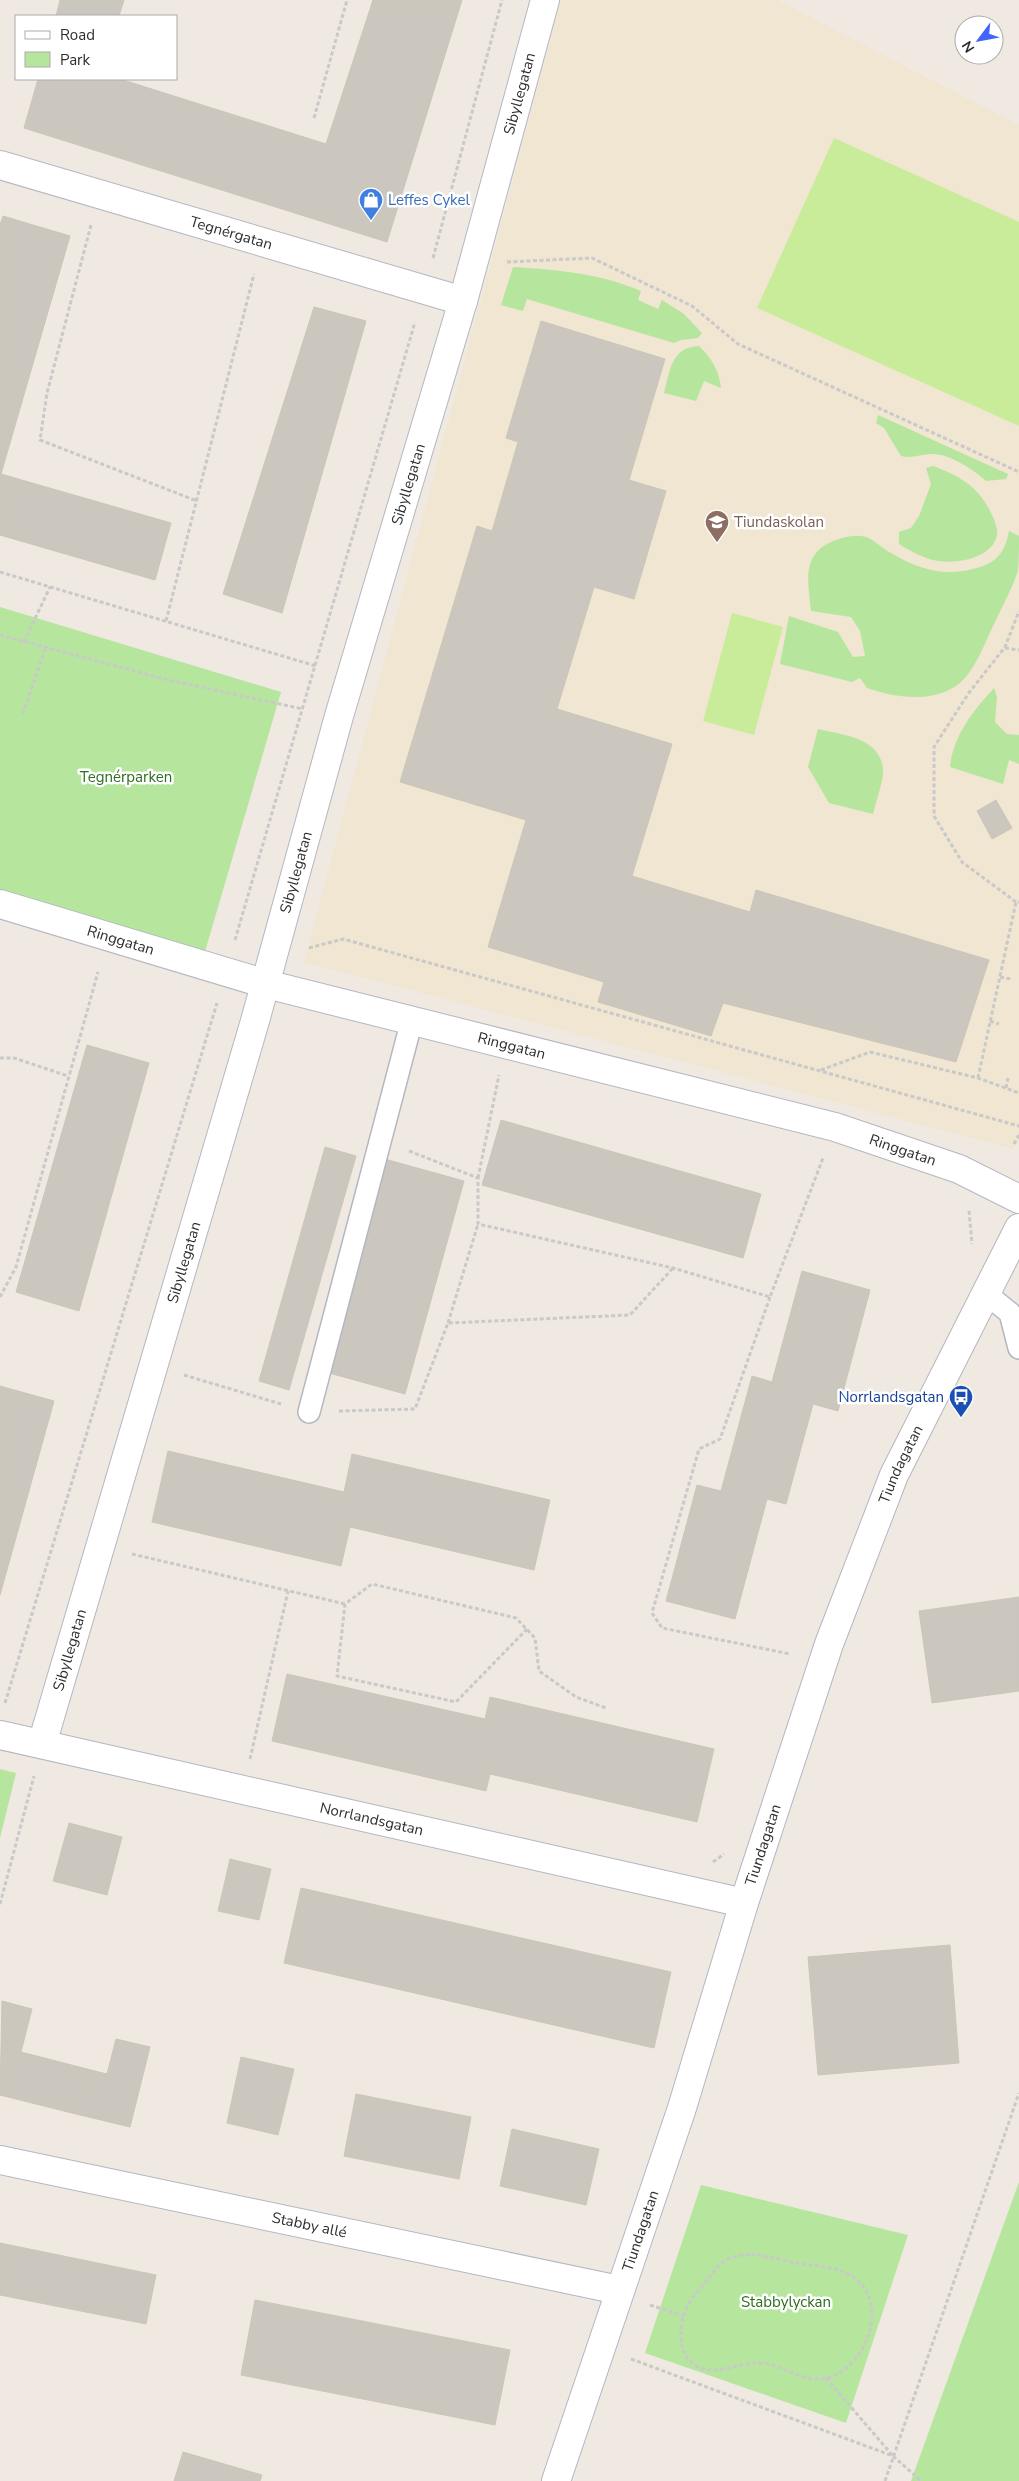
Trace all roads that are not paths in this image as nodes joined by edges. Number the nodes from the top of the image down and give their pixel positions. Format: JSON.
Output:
{"nodes":[{"id":1,"x":545,"y":0,"type":"edge"},
{"id":2,"x":0,"y":165,"type":"edge"},
{"id":3,"x":463,"y":301,"type":"junction"},
{"id":4,"x":0,"y":904,"type":"edge"},
{"id":5,"x":269,"y":971,"type":"junction"},
{"id":6,"x":412,"y":1020,"type":"junction"},
{"id":7,"x":1019,"y":1199,"type":"edge"},
{"id":8,"x":1019,"y":1228,"type":"edge"},
{"id":9,"x":985,"y":1293,"type":"junction"},
{"id":10,"x":1019,"y":1348,"type":"edge"},
{"id":11,"x":309,"y":1412,"type":"road end"},
{"id":12,"x":0,"y":1735,"type":"edge"},
{"id":13,"x":42,"y":1744,"type":"junction"},
{"id":14,"x":744,"y":1903,"type":"junction"},
{"id":15,"x":0,"y":2160,"type":"edge"},
{"id":16,"x":619,"y":2290,"type":"junction"},
{"id":17,"x":556,"y":2481,"type":"edge"}],
"edges":[{"from":1,"to":3,"type":"street","name":"Sibyllegatan"},
{"from":2,"to":3,"type":"street","name":"Tegnérgatan"},
{"from":3,"to":5,"type":"street","name":"Sibyllegatan"},
{"from":4,"to":5,"type":"street","name":"Ringgatan"},
{"from":5,"to":6,"type":"street","name":"Ringgatan"},
{"from":5,"to":13,"type":"street","name":"Sibyllegatan"},
{"from":6,"to":7,"type":"street","name":"Ringgatan"},
{"from":6,"to":11,"type":"lane"},
{"from":8,"to":9,"type":"street","name":"Tiundagatan"},
{"from":9,"to":10,"type":"lane"},
{"from":9,"to":14,"type":"street","name":"Tiundagatan"},
{"from":12,"to":13,"type":"street","name":"Norrlandsgatan"},
{"from":13,"to":14,"type":"street","name":"Norrlandsgatan"},
{"from":14,"to":16,"type":"street","name":"Tiundagatan"},
{"from":15,"to":16,"type":"street","name":"Stabby allé"},
{"from":16,"to":17,"type":"street","name":"Tiundagatan"}]}
